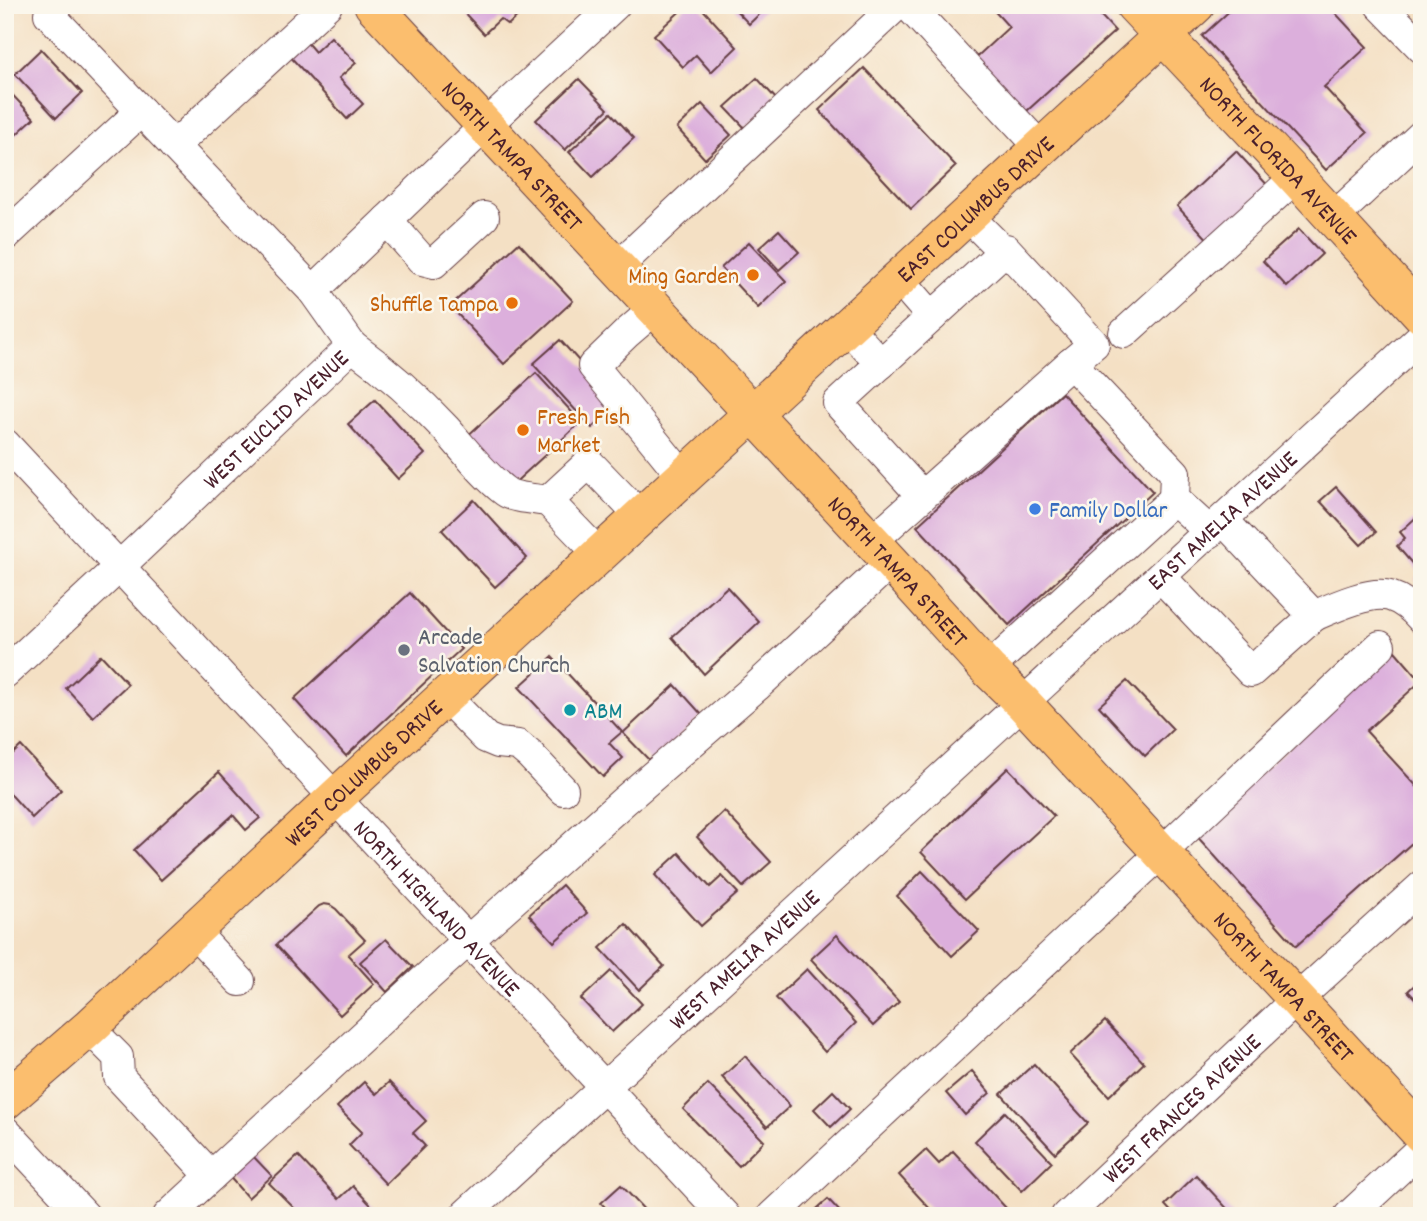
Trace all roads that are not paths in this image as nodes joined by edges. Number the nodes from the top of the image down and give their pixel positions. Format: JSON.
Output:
{"nodes":[{"id":1,"x":58,"y":5,"type":"edge"},
{"id":2,"x":327,"y":5,"type":"edge"},
{"id":3,"x":373,"y":5,"type":"edge"},
{"id":4,"x":615,"y":5,"type":"edge"},
{"id":5,"x":897,"y":5,"type":"edge"},
{"id":6,"x":908,"y":5,"type":"edge"},
{"id":7,"x":1134,"y":5,"type":"edge"},
{"id":8,"x":1196,"y":5,"type":"edge"},
{"id":9,"x":1380,"y":5,"type":"edge"},
{"id":10,"x":1163,"y":36,"type":"junction"},
{"id":11,"x":1422,"y":48,"type":"edge"},
{"id":12,"x":141,"y":111,"type":"junction"},
{"id":13,"x":485,"y":126,"type":"junction"},
{"id":14,"x":1422,"y":135,"type":"edge"},
{"id":15,"x":174,"y":146,"type":"junction"},
{"id":16,"x":1040,"y":147,"type":"junction"},
{"id":17,"x":1296,"y":177,"type":"junction"},
{"id":18,"x":967,"y":215,"type":"junction"},
{"id":19,"x":484,"y":217,"type":"dead end"},
{"id":20,"x":1333,"y":218,"type":"junction"},
{"id":21,"x":387,"y":220,"type":"junction"},
{"id":22,"x":5,"y":236,"type":"edge"},
{"id":23,"x":1004,"y":252,"type":"junction"},
{"id":24,"x":617,"y":267,"type":"junction"},
{"id":25,"x":899,"y":279,"type":"junction"},
{"id":26,"x":313,"y":291,"type":"junction"},
{"id":27,"x":655,"y":309,"type":"junction"},
{"id":28,"x":1422,"y":315,"type":"edge"},
{"id":29,"x":932,"y":317,"type":"junction"},
{"id":30,"x":847,"y":327,"type":"junction"},
{"id":31,"x":1124,"y":333,"type":"dead end"},
{"id":32,"x":1422,"y":336,"type":"edge"},
{"id":33,"x":352,"y":346,"type":"junction"},
{"id":34,"x":1071,"y":363,"type":"junction"},
{"id":35,"x":881,"y":364,"type":"junction"},
{"id":36,"x":753,"y":414,"type":"junction"},
{"id":37,"x":5,"y":444,"type":"edge"},
{"id":38,"x":684,"y":478,"type":"junction"},
{"id":39,"x":922,"y":496,"type":"junction"},
{"id":40,"x":1174,"y":499,"type":"junction"},
{"id":41,"x":548,"y":501,"type":"junction"},
{"id":42,"x":641,"y":517,"type":"junction"},
{"id":43,"x":1216,"y":526,"type":"junction"},
{"id":44,"x":881,"y":551,"type":"junction"},
{"id":45,"x":600,"y":555,"type":"junction"},
{"id":46,"x":119,"y":567,"type":"junction"},
{"id":47,"x":1161,"y":577,"type":"junction"},
{"id":48,"x":1314,"y":616,"type":"junction"},
{"id":49,"x":1422,"y":619,"type":"edge"},
{"id":50,"x":1380,"y":646,"type":"dead end"},
{"id":51,"x":988,"y":669,"type":"junction"},
{"id":52,"x":5,"y":673,"type":"edge"},
{"id":53,"x":446,"y":697,"type":"junction"},
{"id":54,"x":1023,"y":702,"type":"junction"},
{"id":55,"x":564,"y":790,"type":"dead end"},
{"id":56,"x":335,"y":798,"type":"junction"},
{"id":57,"x":1161,"y":853,"type":"junction"},
{"id":58,"x":1418,"y":896,"type":"edge"},
{"id":59,"x":193,"y":931,"type":"junction"},
{"id":60,"x":470,"y":941,"type":"junction"},
{"id":61,"x":240,"y":981,"type":"dead end"},
{"id":62,"x":1296,"y":1000,"type":"junction"},
{"id":63,"x":89,"y":1028,"type":"junction"},
{"id":64,"x":606,"y":1086,"type":"junction"},
{"id":65,"x":5,"y":1101,"type":"edge"},
{"id":66,"x":5,"y":1131,"type":"edge"},
{"id":67,"x":1422,"y":1135,"type":"edge"},
{"id":68,"x":1422,"y":1148,"type":"edge"},
{"id":69,"x":211,"y":1176,"type":"junction"},
{"id":70,"x":85,"y":1216,"type":"edge"},
{"id":71,"x":168,"y":1216,"type":"edge"},
{"id":72,"x":464,"y":1216,"type":"edge"},
{"id":73,"x":725,"y":1216,"type":"edge"},
{"id":74,"x":772,"y":1216,"type":"edge"},
{"id":75,"x":1066,"y":1216,"type":"edge"},
{"id":76,"x":1349,"y":1216,"type":"edge"}],
"edges":[{"from":1,"to":12,"type":"street","name":"WEST EUCLID AVENUE"},
{"from":2,"to":15,"type":"street"},
{"from":3,"to":13,"type":"main road","name":"NORTH TAMPA STREET"},
{"from":4,"to":13,"type":"street"},
{"from":5,"to":24,"type":"street"},
{"from":6,"to":16,"type":"street"},
{"from":7,"to":10,"type":"main road","name":"NORTH FLORIDA AVENUE"},
{"from":8,"to":10,"type":"main road","name":"EAST COLUMBUS DRIVE"},
{"from":9,"to":11,"type":"street"},
{"from":10,"to":16,"type":"main road","name":"EAST COLUMBUS DRIVE"},
{"from":10,"to":17,"type":"main road","name":"NORTH FLORIDA AVENUE"},
{"from":12,"to":15,"type":"street","name":"WEST EUCLID AVENUE"},
{"from":12,"to":22,"type":"street"},
{"from":13,"to":21,"type":"street"},
{"from":13,"to":24,"type":"main road","name":"NORTH TAMPA STREET"},
{"from":14,"to":20,"type":"street"},
{"from":15,"to":26,"type":"street","name":"WEST EUCLID AVENUE"},
{"from":16,"to":18,"type":"main road","name":"EAST COLUMBUS DRIVE"},
{"from":17,"to":20,"type":"main road","name":"NORTH FLORIDA AVENUE"},
{"from":17,"to":31,"type":"street"},
{"from":18,"to":23,"type":"street"},
{"from":18,"to":25,"type":"main road","name":"EAST COLUMBUS DRIVE"},
{"from":19,"to":21,"type":"street"},
{"from":20,"to":28,"type":"main road","name":"NORTH FLORIDA AVENUE"},
{"from":21,"to":26,"type":"street"},
{"from":23,"to":29,"type":"street"},
{"from":23,"to":34,"type":"street"},
{"from":24,"to":27,"type":"main road","name":"NORTH TAMPA STREET"},
{"from":25,"to":29,"type":"street"},
{"from":25,"to":30,"type":"main road","name":"EAST COLUMBUS DRIVE"},
{"from":26,"to":33,"type":"street","name":"WEST EUCLID AVENUE"},
{"from":27,"to":36,"type":"main road","name":"NORTH TAMPA STREET"},
{"from":27,"to":38,"type":"street"},
{"from":29,"to":35,"type":"street"},
{"from":30,"to":35,"type":"street"},
{"from":30,"to":36,"type":"main road","name":"EAST COLUMBUS DRIVE"},
{"from":32,"to":43,"type":"street","name":"EAST AMELIA AVENUE"},
{"from":33,"to":41,"type":"street"},
{"from":33,"to":46,"type":"street","name":"WEST EUCLID AVENUE"},
{"from":34,"to":39,"type":"street"},
{"from":34,"to":40,"type":"street"},
{"from":35,"to":39,"type":"street"},
{"from":36,"to":38,"type":"main road","name":"WEST COLUMBUS DRIVE"},
{"from":36,"to":44,"type":"main road","name":"NORTH TAMPA STREET"},
{"from":37,"to":46,"type":"street","name":"NORTH HIGHLAND AVENUE"},
{"from":38,"to":42,"type":"main road","name":"WEST COLUMBUS DRIVE"},
{"from":39,"to":44,"type":"street"},
{"from":40,"to":43,"type":"street"},
{"from":40,"to":51,"type":"street"},
{"from":41,"to":42,"type":"street"},
{"from":41,"to":45,"type":"street"},
{"from":42,"to":45,"type":"main road","name":"WEST COLUMBUS DRIVE"},
{"from":43,"to":47,"type":"street","name":"EAST AMELIA AVENUE"},
{"from":43,"to":48,"type":"street"},
{"from":44,"to":51,"type":"main road","name":"NORTH TAMPA STREET"},
{"from":44,"to":60,"type":"street"},
{"from":45,"to":53,"type":"main road","name":"WEST COLUMBUS DRIVE"},
{"from":46,"to":52,"type":"street","name":"WEST EUCLID AVENUE"},
{"from":46,"to":56,"type":"street","name":"NORTH HIGHLAND AVENUE"},
{"from":47,"to":48,"type":"street"},
{"from":47,"to":54,"type":"street","name":"EAST AMELIA AVENUE"},
{"from":48,"to":49,"type":"street"},
{"from":50,"to":57,"type":"street"},
{"from":51,"to":54,"type":"main road","name":"NORTH TAMPA STREET"},
{"from":53,"to":55,"type":"street"},
{"from":53,"to":56,"type":"main road","name":"WEST COLUMBUS DRIVE"},
{"from":54,"to":57,"type":"main road","name":"NORTH TAMPA STREET"},
{"from":54,"to":64,"type":"street","name":"WEST AMELIA AVENUE"},
{"from":56,"to":59,"type":"main road","name":"WEST COLUMBUS DRIVE"},
{"from":56,"to":60,"type":"street","name":"NORTH HIGHLAND AVENUE"},
{"from":57,"to":62,"type":"main road","name":"NORTH TAMPA STREET"},
{"from":57,"to":74,"type":"street"},
{"from":58,"to":62,"type":"street","name":"WEST FRANCES AVENUE"},
{"from":59,"to":61,"type":"street"},
{"from":59,"to":63,"type":"main road","name":"WEST COLUMBUS DRIVE"},
{"from":60,"to":64,"type":"street","name":"NORTH HIGHLAND AVENUE"},
{"from":60,"to":69,"type":"street"},
{"from":62,"to":67,"type":"main road","name":"NORTH TAMPA STREET"},
{"from":62,"to":75,"type":"street","name":"WEST FRANCES AVENUE"},
{"from":63,"to":65,"type":"main road","name":"WEST COLUMBUS DRIVE"},
{"from":63,"to":69,"type":"street"},
{"from":64,"to":72,"type":"street","name":"WEST AMELIA AVENUE"},
{"from":64,"to":73,"type":"street","name":"NORTH HIGHLAND AVENUE"},
{"from":66,"to":70,"type":"street"},
{"from":68,"to":76,"type":"street"},
{"from":69,"to":71,"type":"street"}]}
